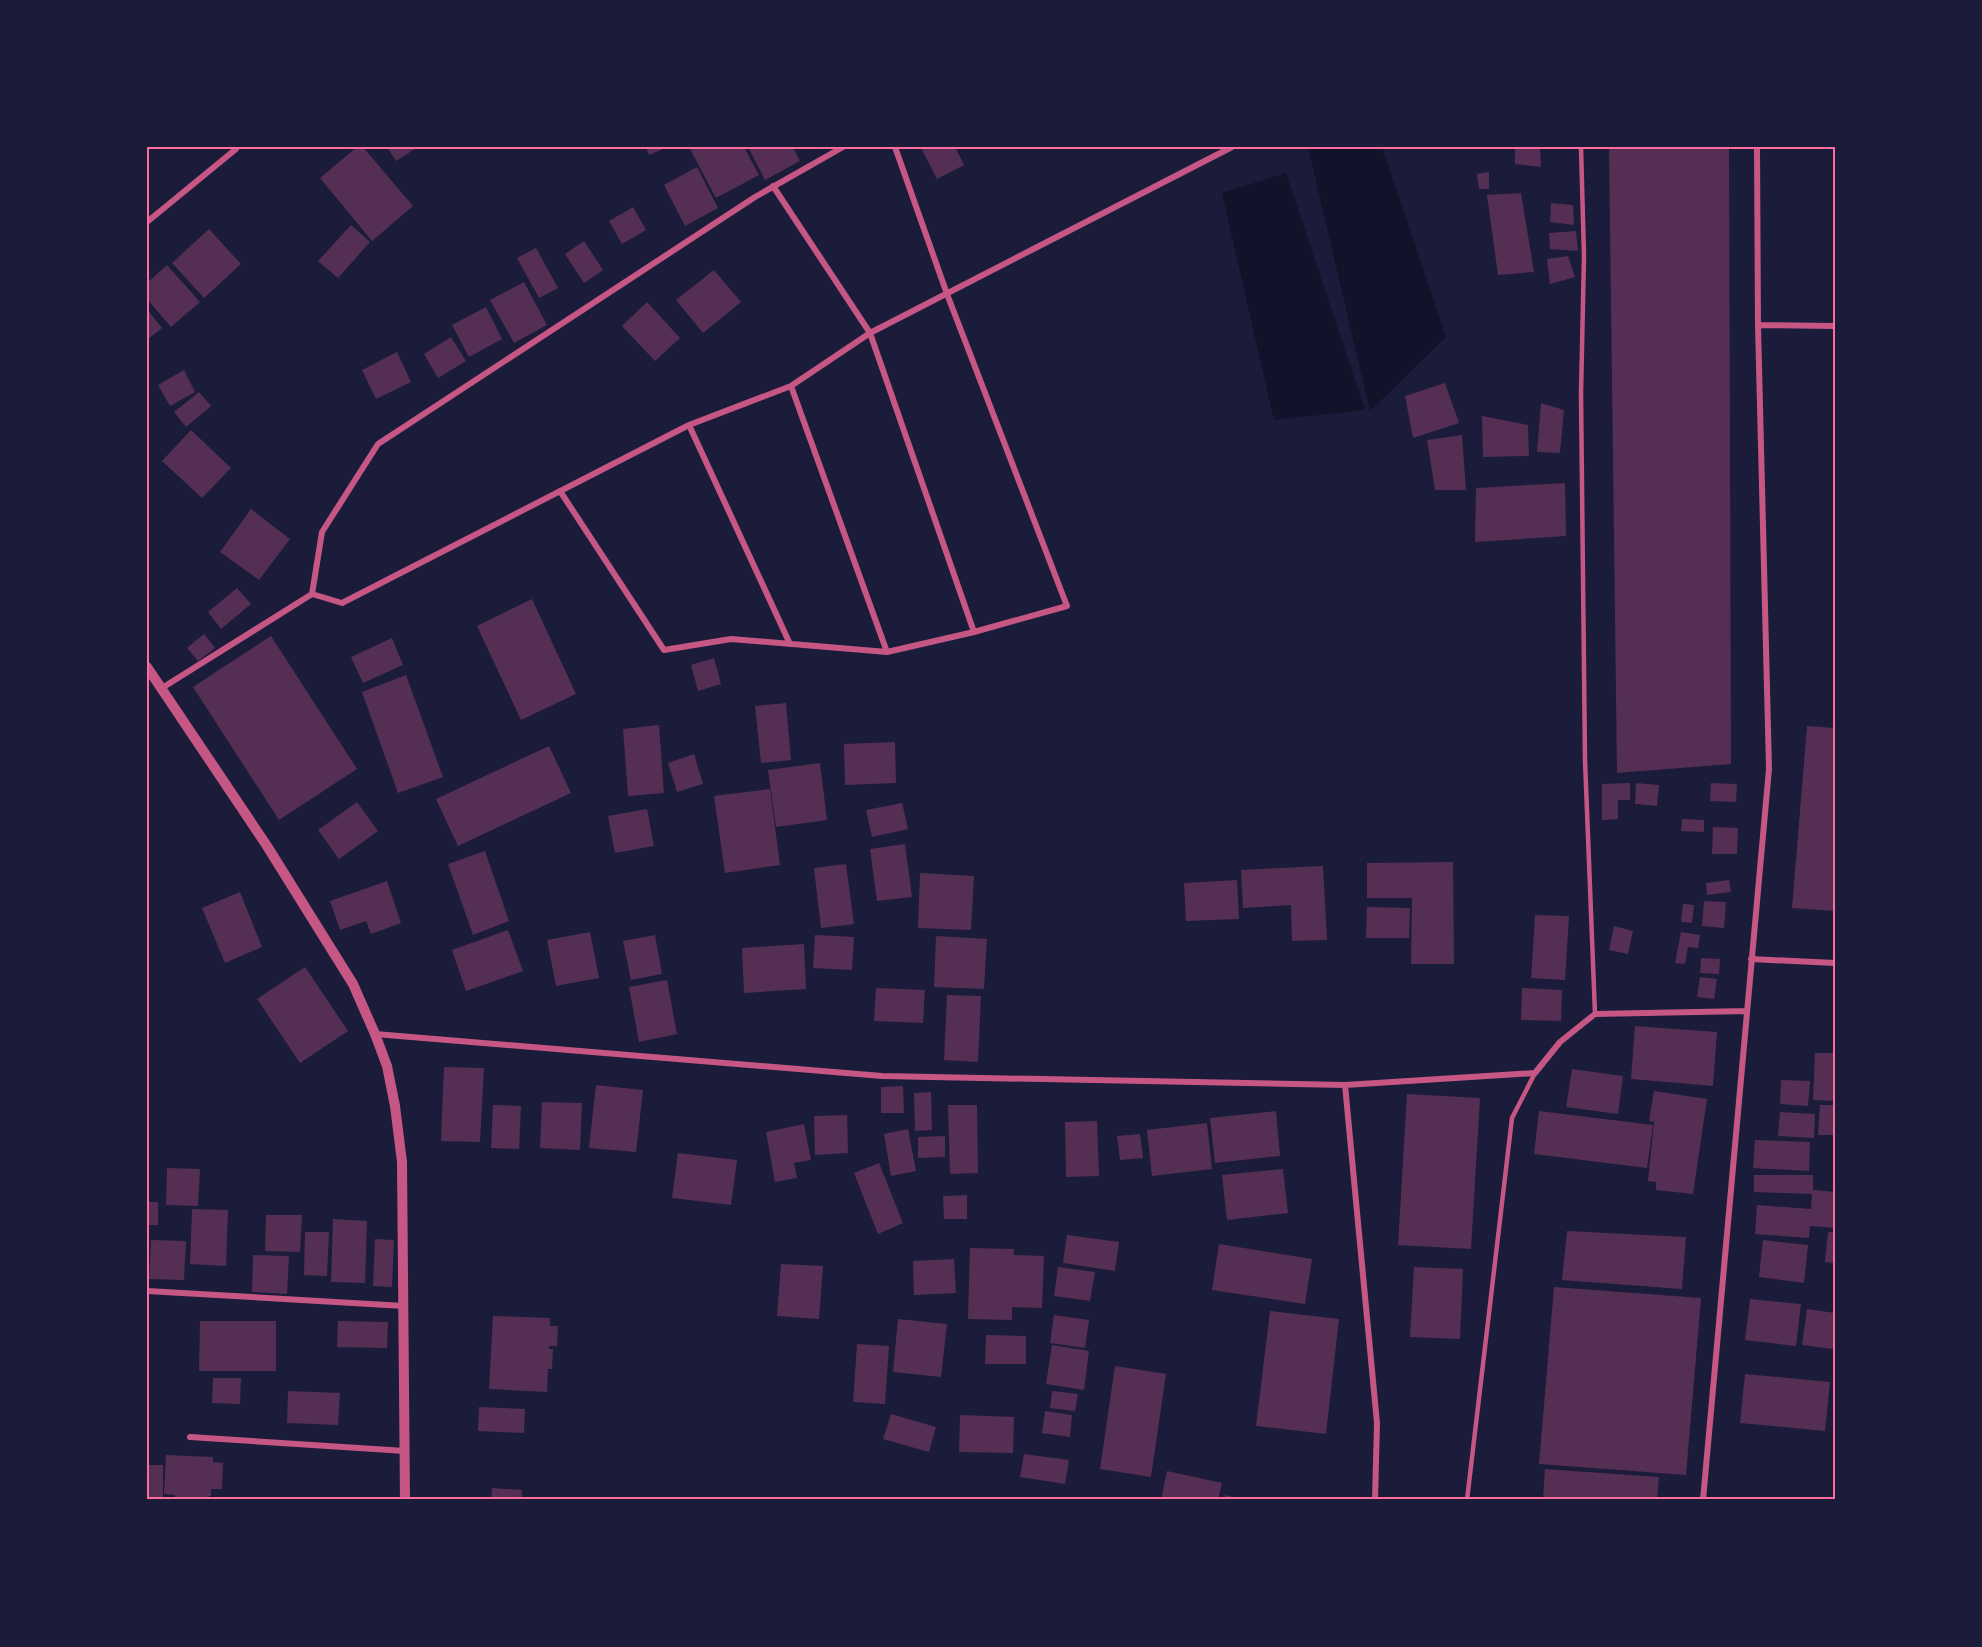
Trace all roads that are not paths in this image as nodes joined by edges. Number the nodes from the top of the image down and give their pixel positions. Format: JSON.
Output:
{"nodes":[{"id":1,"x":843,"y":147,"type":"edge"},
{"id":2,"x":895,"y":147,"type":"edge"},
{"id":3,"x":1232,"y":147,"type":"edge"},
{"id":4,"x":1581,"y":147,"type":"edge"},
{"id":5,"x":1756,"y":147,"type":"edge"},
{"id":6,"x":237,"y":149,"type":"dead end"},
{"id":7,"x":773,"y":186,"type":"junction"},
{"id":8,"x":147,"y":222,"type":"edge"},
{"id":9,"x":947,"y":294,"type":"junction"},
{"id":10,"x":1758,"y":325,"type":"junction"},
{"id":11,"x":1835,"y":326,"type":"edge"},
{"id":12,"x":870,"y":333,"type":"junction"},
{"id":13,"x":791,"y":386,"type":"junction"},
{"id":14,"x":689,"y":425,"type":"junction"},
{"id":15,"x":561,"y":491,"type":"junction"},
{"id":16,"x":312,"y":594,"type":"junction"},
{"id":17,"x":974,"y":632,"type":"junction"},
{"id":18,"x":789,"y":644,"type":"junction"},
{"id":19,"x":887,"y":652,"type":"junction"},
{"id":20,"x":147,"y":667,"type":"edge"},
{"id":21,"x":162,"y":688,"type":"junction"},
{"id":22,"x":1751,"y":959,"type":"junction"},
{"id":23,"x":1835,"y":963,"type":"edge"},
{"id":24,"x":1747,"y":1011,"type":"junction"},
{"id":25,"x":1595,"y":1014,"type":"junction"},
{"id":26,"x":375,"y":1034,"type":"junction"},
{"id":27,"x":1535,"y":1073,"type":"junction"},
{"id":28,"x":1344,"y":1085,"type":"junction"},
{"id":29,"x":147,"y":1291,"type":"edge"},
{"id":30,"x":404,"y":1306,"type":"junction"},
{"id":31,"x":190,"y":1437,"type":"dead end"},
{"id":32,"x":405,"y":1451,"type":"junction"},
{"id":33,"x":405,"y":1500,"type":"edge"},
{"id":34,"x":1375,"y":1500,"type":"edge"},
{"id":35,"x":1467,"y":1500,"type":"edge"},
{"id":36,"x":1703,"y":1500,"type":"edge"}],
"edges":[{"from":1,"to":7,"type":"street"},
{"from":2,"to":9,"type":"street"},
{"from":3,"to":9,"type":"street"},
{"from":4,"to":25,"type":"lane"},
{"from":5,"to":10,"type":"street"},
{"from":6,"to":8,"type":"street"},
{"from":7,"to":12,"type":"street"},
{"from":7,"to":16,"type":"street"},
{"from":9,"to":12,"type":"street"},
{"from":9,"to":17,"type":"street"},
{"from":10,"to":11,"type":"street"},
{"from":10,"to":22,"type":"street"},
{"from":12,"to":13,"type":"street"},
{"from":12,"to":17,"type":"street"},
{"from":13,"to":14,"type":"street"},
{"from":13,"to":19,"type":"street"},
{"from":14,"to":15,"type":"street"},
{"from":14,"to":18,"type":"street"},
{"from":15,"to":16,"type":"street"},
{"from":15,"to":18,"type":"street"},
{"from":16,"to":21,"type":"street"},
{"from":17,"to":19,"type":"street"},
{"from":18,"to":19,"type":"street"},
{"from":20,"to":21,"type":"street"},
{"from":21,"to":26,"type":"street"},
{"from":22,"to":23,"type":"street"},
{"from":22,"to":24,"type":"street"},
{"from":24,"to":25,"type":"street"},
{"from":24,"to":36,"type":"street"},
{"from":25,"to":27,"type":"street"},
{"from":26,"to":28,"type":"street"},
{"from":26,"to":30,"type":"street"},
{"from":27,"to":28,"type":"street"},
{"from":27,"to":35,"type":"lane"},
{"from":28,"to":34,"type":"street"},
{"from":29,"to":30,"type":"street"},
{"from":30,"to":32,"type":"street"},
{"from":31,"to":32,"type":"street"},
{"from":32,"to":33,"type":"street"}]}
